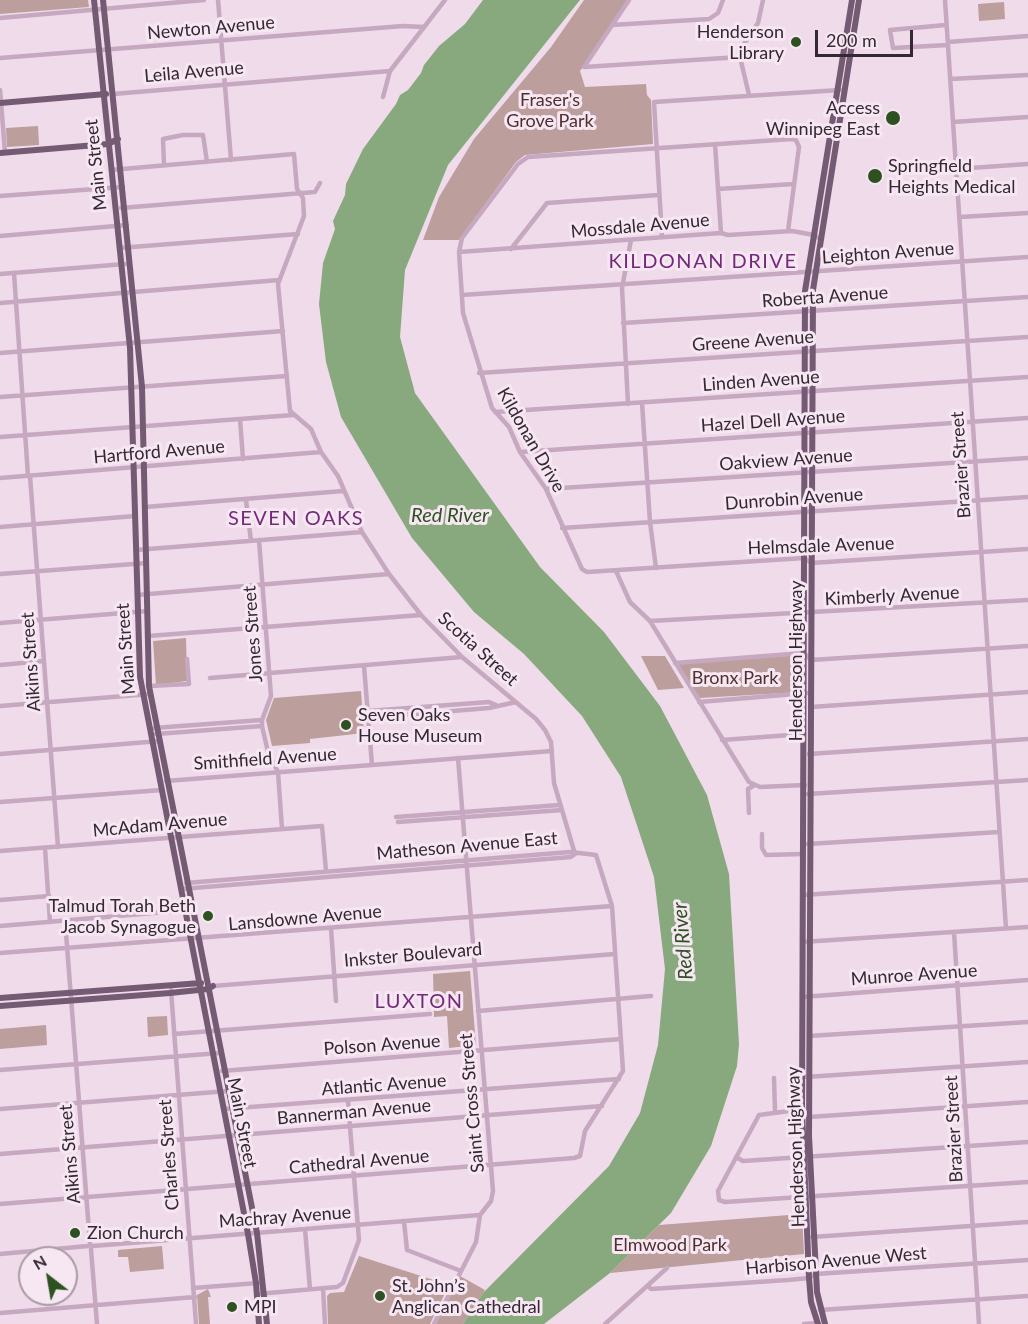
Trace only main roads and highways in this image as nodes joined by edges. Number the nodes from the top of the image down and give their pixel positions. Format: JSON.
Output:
{"nodes":[{"id":1,"x":94,"y":0,"type":"edge"},
{"id":2,"x":103,"y":0,"type":"edge"},
{"id":3,"x":852,"y":0,"type":"edge"},
{"id":4,"x":859,"y":0,"type":"edge"},
{"id":5,"x":851,"y":36,"type":"junction"},
{"id":6,"x":113,"y":94,"type":"junction"},
{"id":7,"x":104,"y":95,"type":"junction"},
{"id":8,"x":0,"y":103,"type":"edge"},
{"id":9,"x":118,"y":138,"type":"junction"},
{"id":10,"x":108,"y":144,"type":"junction"},
{"id":11,"x":2,"y":152,"type":"edge"},
{"id":12,"x":823,"y":201,"type":"junction"},
{"id":13,"x":811,"y":271,"type":"junction"},
{"id":14,"x":135,"y":500,"type":"junction"},
{"id":15,"x":145,"y":507,"type":"junction"},
{"id":16,"x":808,"y":512,"type":"junction"},
{"id":17,"x":135,"y":516,"type":"junction"},
{"id":18,"x":145,"y":523,"type":"junction"},
{"id":19,"x":807,"y":612,"type":"junction"},
{"id":20,"x":140,"y":669,"type":"junction"},
{"id":21,"x":149,"y":675,"type":"junction"},
{"id":22,"x":148,"y":691,"type":"junction"},
{"id":23,"x":808,"y":693,"type":"junction"},
{"id":24,"x":807,"y":754,"type":"junction"},
{"id":25,"x":163,"y":784,"type":"junction"},
{"id":26,"x":175,"y":837,"type":"junction"},
{"id":27,"x":184,"y":886,"type":"junction"},
{"id":28,"x":206,"y":986,"type":"junction"},
{"id":29,"x":0,"y":998,"type":"edge"},
{"id":30,"x":0,"y":1006,"type":"edge"},
{"id":31,"x":224,"y":1091,"type":"junction"},
{"id":32,"x":233,"y":1135,"type":"junction"},
{"id":33,"x":808,"y":1197,"type":"junction"},
{"id":34,"x":817,"y":1323,"type":"edge"},
{"id":35,"x":259,"y":1324,"type":"edge"},
{"id":36,"x":267,"y":1324,"type":"edge"},
{"id":37,"x":825,"y":1324,"type":"edge"}],
"edges":[{"from":1,"to":7,"type":"main road","name":"Main Street"},
{"from":2,"to":6,"type":"main road","name":"Main Street"},
{"from":3,"to":5,"type":"main road","name":"Henderson Highway"},
{"from":4,"to":5,"type":"main road","name":"Henderson Highway"},
{"from":5,"to":12,"type":"main road","name":"Henderson Highway"},
{"from":6,"to":7,"type":"main road","name":"Leila Avenue"},
{"from":6,"to":9,"type":"main road","name":"Main Street"},
{"from":7,"to":8,"type":"main road","name":"Leila Avenue"},
{"from":7,"to":10,"type":"main road","name":"Main Street"},
{"from":9,"to":10,"type":"main road"},
{"from":9,"to":15,"type":"main road","name":"Main Street"},
{"from":10,"to":11,"type":"main road"},
{"from":10,"to":14,"type":"main road","name":"Main Street"},
{"from":12,"to":13,"type":"main road","name":"Henderson Highway"},
{"from":12,"to":13,"type":"main road","name":"Henderson Highway"},
{"from":13,"to":16,"type":"main road","name":"Henderson Highway"},
{"from":14,"to":15,"type":"main road"},
{"from":14,"to":17,"type":"main road","name":"Main Street"},
{"from":15,"to":18,"type":"main road","name":"Main Street"},
{"from":16,"to":19,"type":"main road","name":"Henderson Highway"},
{"from":16,"to":19,"type":"main road","name":"Henderson Highway"},
{"from":17,"to":18,"type":"main road"},
{"from":17,"to":20,"type":"main road","name":"Main Street"},
{"from":18,"to":21,"type":"main road","name":"Main Street"},
{"from":19,"to":23,"type":"main road","name":"Henderson Highway"},
{"from":19,"to":23,"type":"main road","name":"Henderson Highway"},
{"from":20,"to":21,"type":"main road"},
{"from":20,"to":22,"type":"main road","name":"Main Street"},
{"from":21,"to":22,"type":"main road","name":"Main Street"},
{"from":22,"to":25,"type":"main road","name":"Main Street"},
{"from":22,"to":25,"type":"main road","name":"Main Street"},
{"from":23,"to":24,"type":"main road","name":"Henderson Highway"},
{"from":23,"to":24,"type":"main road","name":"Henderson Highway"},
{"from":24,"to":33,"type":"main road","name":"Henderson Highway"},
{"from":25,"to":26,"type":"main road","name":"Main Street"},
{"from":25,"to":26,"type":"main road","name":"Main Street"},
{"from":26,"to":27,"type":"main road","name":"Main Street"},
{"from":27,"to":28,"type":"main road","name":"Main Street"},
{"from":27,"to":28,"type":"main road","name":"Main Street"},
{"from":28,"to":29,"type":"main road","name":"Inkster Boulevard"},
{"from":28,"to":30,"type":"main road","name":"Inkster Boulevard"},
{"from":28,"to":31,"type":"main road","name":"Main Street"},
{"from":28,"to":31,"type":"main road","name":"Main Street"},
{"from":31,"to":32,"type":"main road","name":"Main Street"},
{"from":32,"to":35,"type":"main road","name":"Main Street"},
{"from":32,"to":36,"type":"main road","name":"Main Street"},
{"from":33,"to":34,"type":"main road","name":"Henderson Highway"},
{"from":33,"to":37,"type":"main road","name":"Henderson Highway"}]}
